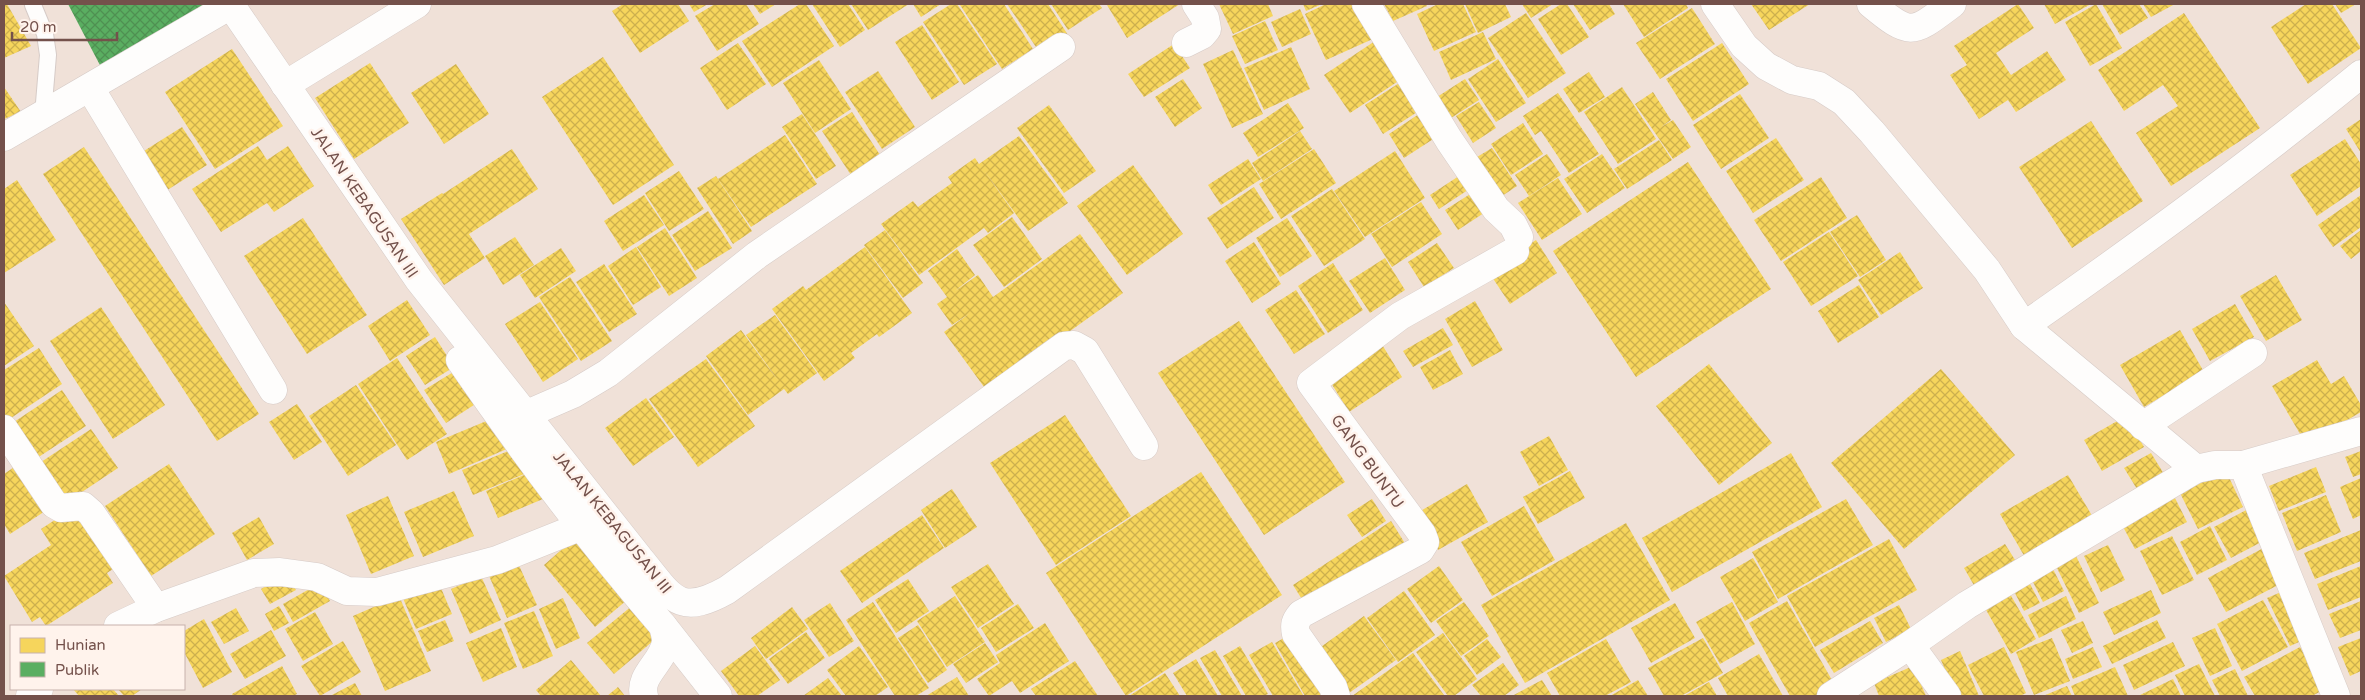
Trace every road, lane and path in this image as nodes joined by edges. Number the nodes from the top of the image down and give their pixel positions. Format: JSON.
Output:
{"nodes":[{"id":1,"x":231,"y":4,"type":"edge"},
{"id":2,"x":417,"y":4,"type":"edge"},
{"id":3,"x":1196,"y":4,"type":"edge"},
{"id":4,"x":1366,"y":4,"type":"edge"},
{"id":5,"x":1715,"y":4,"type":"edge"},
{"id":6,"x":1870,"y":4,"type":"edge"},
{"id":7,"x":1952,"y":4,"type":"edge"},
{"id":8,"x":33,"y":5,"type":"dead end"},
{"id":9,"x":1186,"y":43,"type":"dead end"},
{"id":10,"x":1060,"y":48,"type":"dead end"},
{"id":11,"x":2361,"y":74,"type":"edge"},
{"id":12,"x":285,"y":85,"type":"junction"},
{"id":13,"x":90,"y":88,"type":"junction"},
{"id":14,"x":43,"y":115,"type":"junction"},
{"id":15,"x":4,"y":138,"type":"edge"},
{"id":16,"x":419,"y":280,"type":"junction"},
{"id":17,"x":2024,"y":326,"type":"junction"},
{"id":18,"x":2253,"y":353,"type":"dead end"},
{"id":19,"x":273,"y":390,"type":"dead end"},
{"id":20,"x":527,"y":414,"type":"junction"},
{"id":21,"x":2143,"y":426,"type":"junction"},
{"id":22,"x":4,"y":429,"type":"edge"},
{"id":23,"x":2361,"y":431,"type":"edge"},
{"id":24,"x":1144,"y":446,"type":"dead end"},
{"id":25,"x":2243,"y":465,"type":"junction"},
{"id":26,"x":2196,"y":469,"type":"junction"},
{"id":27,"x":582,"y":526,"type":"junction"},
{"id":28,"x":156,"y":608,"type":"junction"},
{"id":29,"x":120,"y":625,"type":"edge"},
{"id":30,"x":663,"y":626,"type":"junction"},
{"id":31,"x":1910,"y":645,"type":"junction"},
{"id":32,"x":2328,"y":693,"type":"edge"},
{"id":33,"x":644,"y":696,"type":"edge"},
{"id":34,"x":718,"y":696,"type":"edge"},
{"id":35,"x":1336,"y":696,"type":"edge"},
{"id":36,"x":1831,"y":696,"type":"edge"},
{"id":37,"x":1947,"y":696,"type":"edge"}],
"edges":[{"from":1,"to":12,"type":"street","name":"JALAN KEBAGUSAN III"},
{"from":1,"to":13,"type":"street"},
{"from":2,"to":12,"type":"street"},
{"from":3,"to":9,"type":"street"},
{"from":4,"to":35,"type":"street","name":"GANG BUNTU"},
{"from":5,"to":17,"type":"street"},
{"from":6,"to":7,"type":"street"},
{"from":8,"to":14,"type":"lane"},
{"from":10,"to":20,"type":"street"},
{"from":11,"to":17,"type":"street"},
{"from":12,"to":16,"type":"street","name":"JALAN KEBAGUSAN III"},
{"from":13,"to":14,"type":"street"},
{"from":13,"to":19,"type":"street"},
{"from":14,"to":15,"type":"street"},
{"from":16,"to":20,"type":"street","name":"JALAN KEBAGUSAN III"},
{"from":16,"to":27,"type":"street"},
{"from":17,"to":21,"type":"street"},
{"from":18,"to":21,"type":"street"},
{"from":20,"to":24,"type":"street","name":"JALAN KEBAGUSAN III"},
{"from":21,"to":26,"type":"street"},
{"from":22,"to":28,"type":"street"},
{"from":23,"to":25,"type":"street"},
{"from":25,"to":26,"type":"street"},
{"from":25,"to":32,"type":"street"},
{"from":26,"to":31,"type":"street"},
{"from":27,"to":28,"type":"street"},
{"from":27,"to":30,"type":"street"},
{"from":28,"to":29,"type":"street"},
{"from":30,"to":33,"type":"street"},
{"from":30,"to":34,"type":"street"},
{"from":31,"to":36,"type":"street"},
{"from":31,"to":37,"type":"street"}]}
